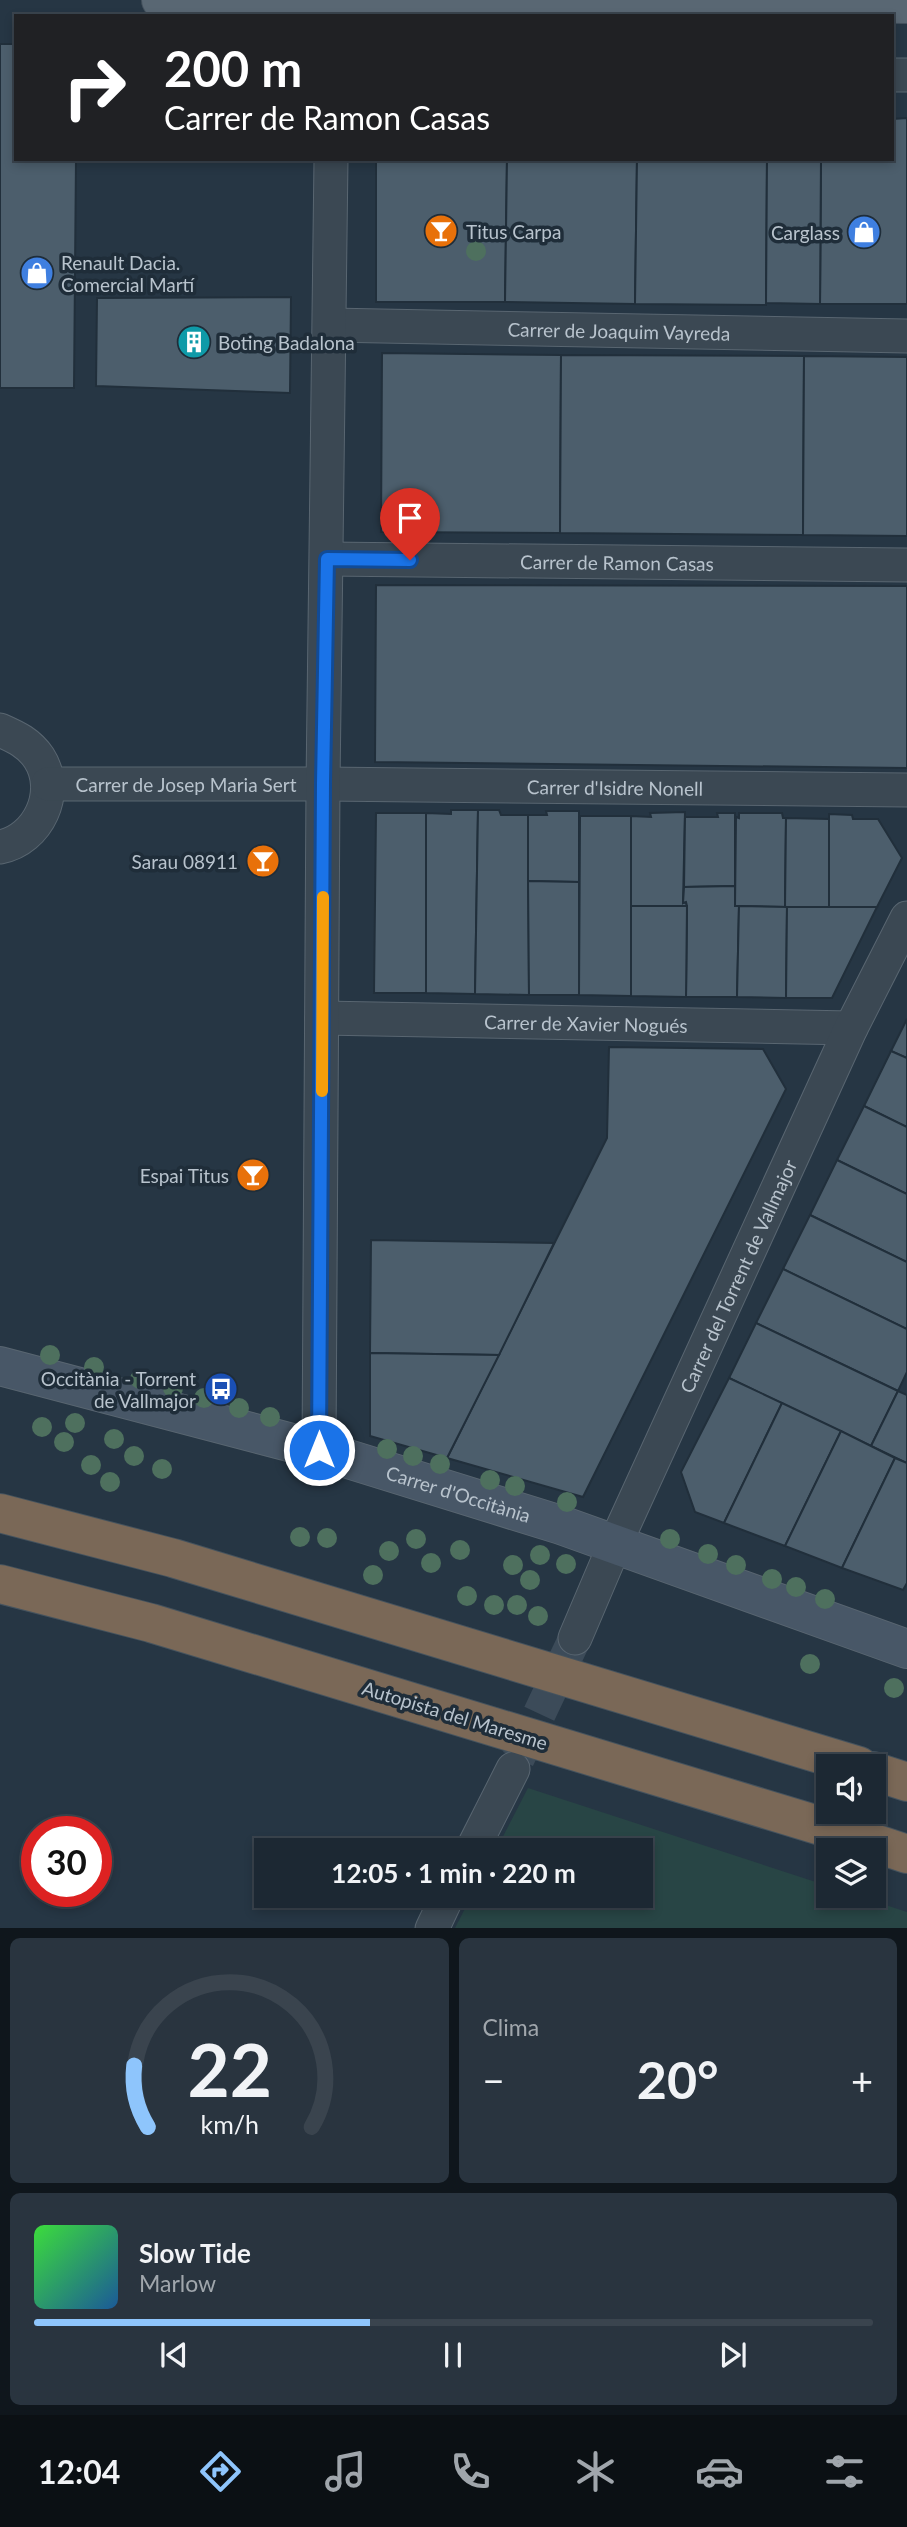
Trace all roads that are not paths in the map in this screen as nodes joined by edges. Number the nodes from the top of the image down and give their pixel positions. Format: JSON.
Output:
{"nodes":[{"id":1,"x":161,"y":0,"type":"edge"},
{"id":2,"x":907,"y":4,"type":"edge"},
{"id":3,"x":332,"y":6,"type":"edge"},
{"id":4,"x":331,"y":161,"type":"edge"},
{"id":5,"x":330,"y":326,"type":"junction"},
{"id":6,"x":907,"y":336,"type":"edge"},
{"id":7,"x":327,"y":559,"type":"junction"},
{"id":8,"x":907,"y":565,"type":"edge"},
{"id":9,"x":0,"y":730,"type":"edge"},
{"id":10,"x":323,"y":783,"type":"junction"},
{"id":11,"x":48,"y":784,"type":"junction"},
{"id":12,"x":907,"y":790,"type":"edge"},
{"id":13,"x":0,"y":847,"type":"edge"},
{"id":14,"x":907,"y":918,"type":"edge"},
{"id":15,"x":322,"y":1018,"type":"junction"},
{"id":16,"x":851,"y":1028,"type":"junction"},
{"id":17,"x":0,"y":1366,"type":"edge"},
{"id":18,"x":319,"y":1450,"type":"junction"},
{"id":19,"x":0,"y":1513,"type":"edge"},
{"id":20,"x":615,"y":1544,"type":"junction"},
{"id":21,"x":0,"y":1584,"type":"edge"},
{"id":22,"x":575,"y":1638,"type":"tunnel mouth"},
{"id":23,"x":907,"y":1649,"type":"edge"},
{"id":24,"x":819,"y":1754,"type":"edge"},
{"id":25,"x":513,"y":1769,"type":"tunnel mouth"},
{"id":26,"x":886,"y":1775,"type":"edge"},
{"id":27,"x":907,"y":1782,"type":"edge"},
{"id":28,"x":478,"y":1838,"type":"edge"},
{"id":29,"x":907,"y":1854,"type":"edge"},
{"id":30,"x":442,"y":1908,"type":"edge"},
{"id":31,"x":432,"y":1928,"type":"edge"}],
"edges":[{"from":1,"to":3,"type":"main road"},
{"from":2,"to":3,"type":"main road"},
{"from":4,"to":5,"type":"street"},
{"from":5,"to":6,"type":"street","name":"Carrer de Joaquim Vayreda"},
{"from":5,"to":7,"type":"street"},
{"from":7,"to":8,"type":"street","name":"Carrer de Ramon Casas"},
{"from":7,"to":10,"type":"street"},
{"from":9,"to":11,"type":"street","name":"Carrer de Josep Maria Sert"},
{"from":10,"to":11,"type":"street","name":"Carrer de Josep Maria Sert"},
{"from":10,"to":12,"type":"street","name":"Carrer d'Isidre Nonell"},
{"from":10,"to":15,"type":"street"},
{"from":11,"to":13,"type":"street","name":"Carrer de Josep Maria Sert"},
{"from":14,"to":16,"type":"street","name":"Carrer del Torrent de Vallmajor"},
{"from":15,"to":16,"type":"street","name":"Carrer de Xavier Nogués"},
{"from":15,"to":18,"type":"street"},
{"from":16,"to":20,"type":"street","name":"Carrer del Torrent de Vallmajor"},
{"from":17,"to":18,"type":"street","name":"Carrer d'Occitània"},
{"from":18,"to":20,"type":"street","name":"Carrer d'Occitània"},
{"from":19,"to":24,"type":"highway"},
{"from":20,"to":22,"type":"street","name":"Carrer del Torrent de Vallmajor"},
{"from":20,"to":23,"type":"street","name":"Carrer d'Occitània"},
{"from":21,"to":29,"type":"highway","name":"Autopista del Maresme"},
{"from":25,"to":28,"type":"street"},
{"from":26,"to":27,"type":"highway"},
{"from":30,"to":31,"type":"street"}]}
